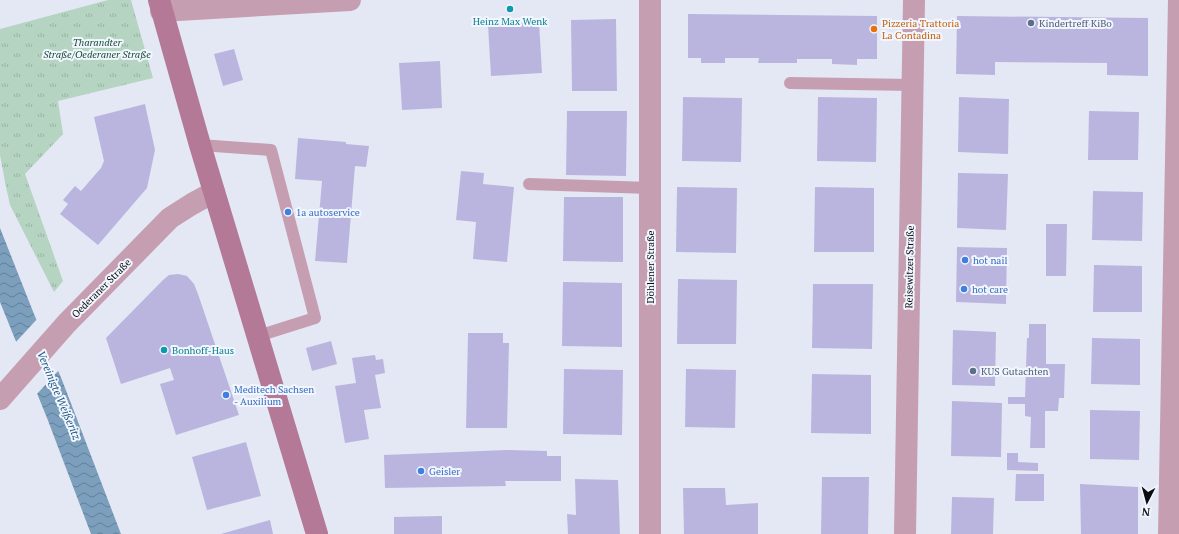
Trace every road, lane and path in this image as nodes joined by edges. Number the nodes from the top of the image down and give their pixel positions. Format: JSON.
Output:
{"nodes":[{"id":1,"x":350,"y":0,"type":"edge"},
{"id":2,"x":650,"y":0,"type":"edge"},
{"id":3,"x":914,"y":0,"type":"edge"},
{"id":4,"x":1179,"y":0,"type":"edge"},
{"id":5,"x":160,"y":6,"type":"edge"},
{"id":6,"x":790,"y":83,"type":"dead end"},
{"id":7,"x":912,"y":85,"type":"junction"},
{"id":8,"x":200,"y":145,"type":"junction"},
{"id":9,"x":529,"y":184,"type":"dead end"},
{"id":10,"x":650,"y":188,"type":"junction"},
{"id":11,"x":214,"y":192,"type":"junction"},
{"id":12,"x":258,"y":336,"type":"junction"},
{"id":13,"x":4,"y":394,"type":"edge"},
{"id":14,"x":317,"y":534,"type":"edge"},
{"id":15,"x":650,"y":534,"type":"edge"},
{"id":16,"x":905,"y":534,"type":"edge"},
{"id":17,"x":1169,"y":534,"type":"edge"}],
"edges":[{"from":1,"to":5,"type":"street"},
{"from":2,"to":10,"type":"street","name":"Döhlener Straße"},
{"from":3,"to":7,"type":"street","name":"Reisewitzer Straße"},
{"from":4,"to":17,"type":"street"},
{"from":5,"to":8,"type":"main road"},
{"from":6,"to":7,"type":"lane"},
{"from":7,"to":16,"type":"street","name":"Reisewitzer Straße"},
{"from":8,"to":11,"type":"main road"},
{"from":8,"to":12,"type":"lane"},
{"from":9,"to":10,"type":"lane"},
{"from":10,"to":15,"type":"street","name":"Döhlener Straße"},
{"from":11,"to":12,"type":"main road"},
{"from":11,"to":13,"type":"street","name":"Oederaner Straße"},
{"from":12,"to":14,"type":"main road"}]}
